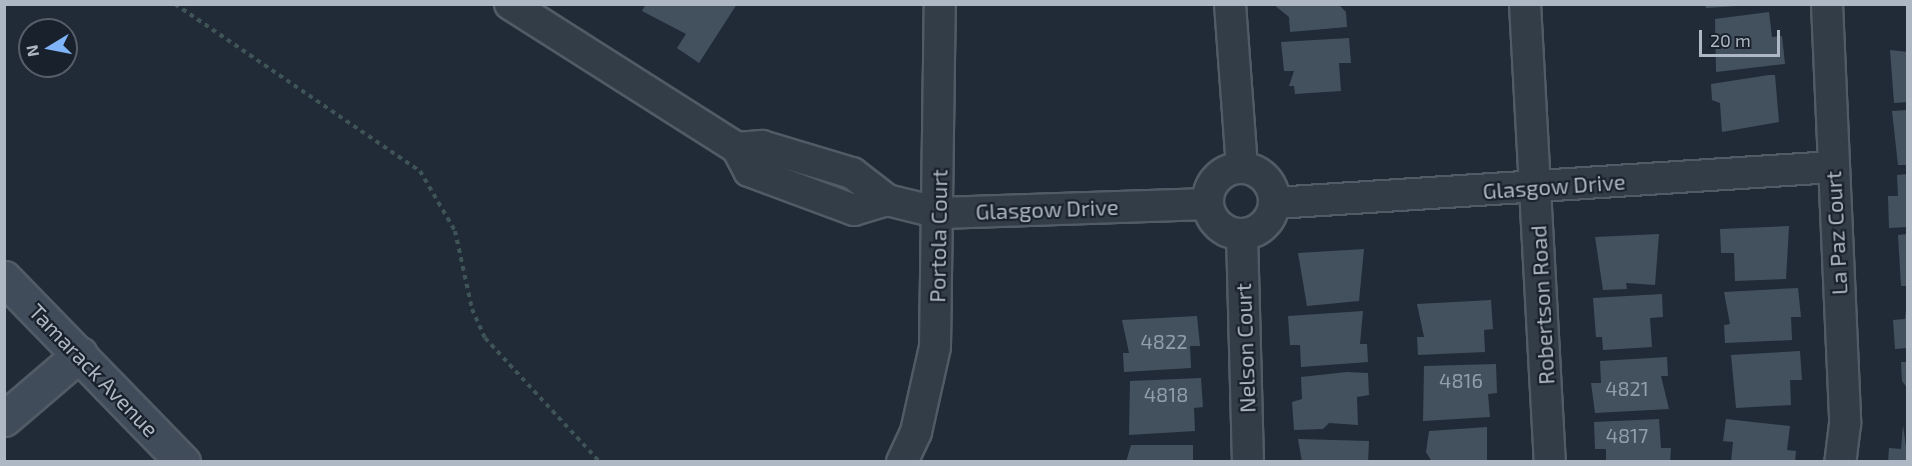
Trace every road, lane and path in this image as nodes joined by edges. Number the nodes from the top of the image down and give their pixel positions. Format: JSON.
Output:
{"nodes":[{"id":1,"x":175,"y":4,"type":"edge"},
{"id":2,"x":510,"y":4,"type":"edge"},
{"id":3,"x":939,"y":4,"type":"edge"},
{"id":4,"x":1230,"y":4,"type":"edge"},
{"id":5,"x":1525,"y":4,"type":"edge"},
{"id":6,"x":1827,"y":4,"type":"edge"},
{"id":7,"x":737,"y":148,"type":"junction"},
{"id":8,"x":812,"y":161,"type":"junction"},
{"id":9,"x":1833,"y":167,"type":"junction"},
{"id":10,"x":1242,"y":168,"type":"junction"},
{"id":11,"x":1538,"y":188,"type":"junction"},
{"id":12,"x":801,"y":190,"type":"junction"},
{"id":13,"x":887,"y":200,"type":"junction"},
{"id":14,"x":1275,"y":203,"type":"junction"},
{"id":15,"x":1208,"y":204,"type":"junction"},
{"id":16,"x":940,"y":213,"type":"junction"},
{"id":17,"x":1242,"y":234,"type":"junction"},
{"id":18,"x":4,"y":278,"type":"edge"},
{"id":19,"x":80,"y":354,"type":"junction"},
{"id":20,"x":4,"y":419,"type":"edge"},
{"id":21,"x":183,"y":462,"type":"edge"},
{"id":22,"x":600,"y":462,"type":"edge"},
{"id":23,"x":902,"y":462,"type":"edge"},
{"id":24,"x":1248,"y":462,"type":"edge"},
{"id":25,"x":1550,"y":462,"type":"edge"},
{"id":26,"x":1840,"y":462,"type":"edge"}],
"edges":[{"from":1,"to":22,"type":"path"},
{"from":2,"to":7,"type":"street"},
{"from":3,"to":16,"type":"street","name":"Portola Court"},
{"from":4,"to":10,"type":"street"},
{"from":5,"to":11,"type":"street","name":"Robertson Road"},
{"from":6,"to":9,"type":"street","name":"La Paz Court"},
{"from":7,"to":8,"type":"street","name":"Glasgow Drive"},
{"from":7,"to":12,"type":"street"},
{"from":8,"to":12,"type":"street"},
{"from":8,"to":13,"type":"street","name":"Glasgow Drive"},
{"from":9,"to":11,"type":"street","name":"Glasgow Drive"},
{"from":9,"to":26,"type":"street","name":"La Paz Court"},
{"from":10,"to":14,"type":"street"},
{"from":10,"to":15,"type":"street"},
{"from":11,"to":14,"type":"street","name":"Glasgow Drive"},
{"from":11,"to":25,"type":"street","name":"Robertson Road"},
{"from":12,"to":13,"type":"street"},
{"from":13,"to":16,"type":"street","name":"Glasgow Drive"},
{"from":14,"to":17,"type":"street"},
{"from":15,"to":16,"type":"street","name":"Glasgow Drive"},
{"from":15,"to":17,"type":"street"},
{"from":16,"to":23,"type":"street","name":"Portola Court"},
{"from":17,"to":24,"type":"street","name":"Nelson Court"},
{"from":18,"to":19,"type":"main road","name":"Tamarack Avenue"},
{"from":19,"to":20,"type":"main road"},
{"from":19,"to":21,"type":"main road","name":"Tamarack Avenue"}]}
